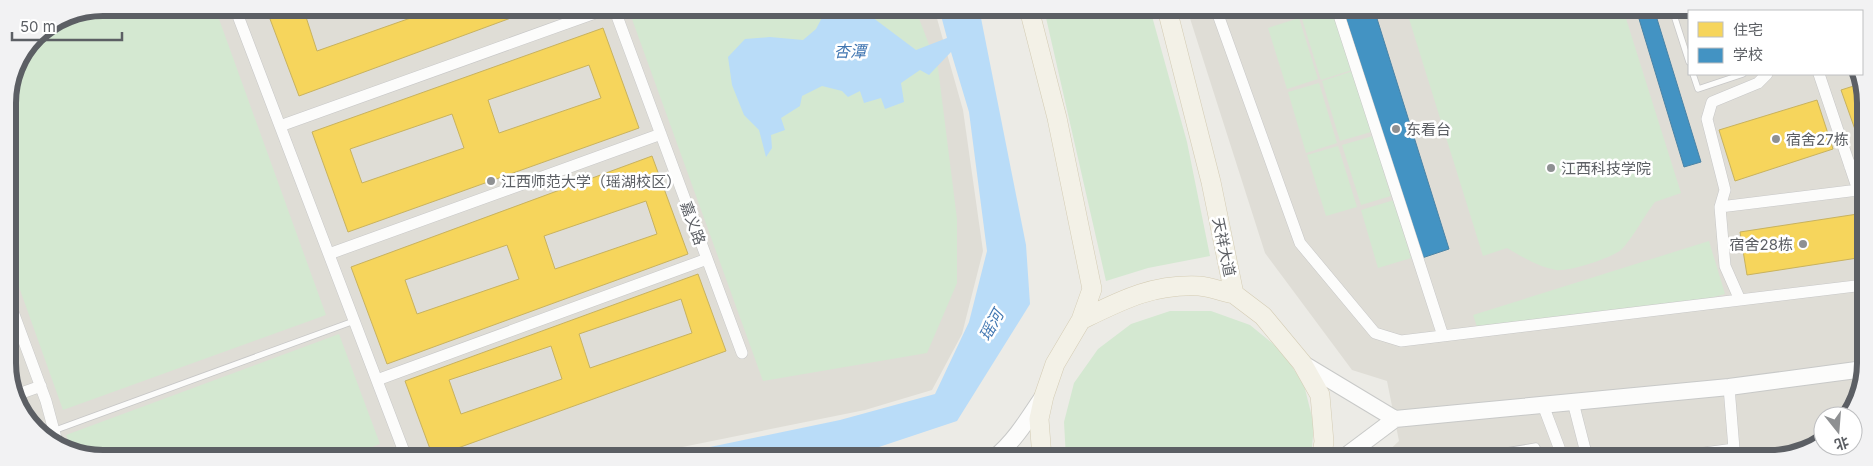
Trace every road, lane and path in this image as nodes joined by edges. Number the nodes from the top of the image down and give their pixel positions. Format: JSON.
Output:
{"nodes":[{"id":1,"x":238,"y":16,"type":"edge"},
{"id":2,"x":587,"y":16,"type":"edge"},
{"id":3,"x":617,"y":16,"type":"edge"},
{"id":4,"x":1031,"y":16,"type":"edge"},
{"id":5,"x":1169,"y":16,"type":"edge"},
{"id":6,"x":1219,"y":16,"type":"edge"},
{"id":7,"x":1339,"y":16,"type":"edge"},
{"id":8,"x":1674,"y":16,"type":"edge"},
{"id":9,"x":1688,"y":59,"type":"edge"},
{"id":10,"x":1693,"y":75,"type":"edge"},
{"id":11,"x":1740,"y":75,"type":"edge"},
{"id":12,"x":1766,"y":75,"type":"edge"},
{"id":13,"x":1819,"y":75,"type":"edge"},
{"id":14,"x":280,"y":126,"type":"junction"},
{"id":15,"x":660,"y":134,"type":"junction"},
{"id":16,"x":1857,"y":164,"type":"edge"},
{"id":17,"x":1850,"y":167,"type":"junction"},
{"id":18,"x":1857,"y":187,"type":"edge"},
{"id":19,"x":1857,"y":190,"type":"edge"},
{"id":20,"x":1720,"y":207,"type":"junction"},
{"id":21,"x":329,"y":254,"type":"junction"},
{"id":22,"x":707,"y":260,"type":"junction"},
{"id":23,"x":1857,"y":286,"type":"edge"},
{"id":24,"x":1234,"y":294,"type":"junction"},
{"id":25,"x":1740,"y":300,"type":"junction"},
{"id":26,"x":16,"y":320,"type":"edge"},
{"id":27,"x":1081,"y":320,"type":"junction"},
{"id":28,"x":354,"y":321,"type":"junction"},
{"id":29,"x":1443,"y":336,"type":"junction"},
{"id":30,"x":742,"y":353,"type":"dead end"},
{"id":31,"x":1302,"y":363,"type":"junction"},
{"id":32,"x":1856,"y":370,"type":"edge"},
{"id":33,"x":377,"y":380,"type":"junction"},
{"id":34,"x":41,"y":386,"type":"junction"},
{"id":35,"x":1729,"y":387,"type":"junction"},
{"id":36,"x":22,"y":393,"type":"edge"},
{"id":37,"x":1044,"y":396,"type":"junction"},
{"id":38,"x":1573,"y":402,"type":"junction"},
{"id":39,"x":1543,"y":405,"type":"junction"},
{"id":40,"x":1395,"y":419,"type":"junction"},
{"id":41,"x":54,"y":435,"type":"edge"},
{"id":42,"x":57,"y":436,"type":"edge"},
{"id":43,"x":403,"y":449,"type":"dead end"},
{"id":44,"x":1003,"y":450,"type":"edge"},
{"id":45,"x":1041,"y":450,"type":"edge"},
{"id":46,"x":1322,"y":450,"type":"edge"},
{"id":47,"x":1354,"y":450,"type":"edge"},
{"id":48,"x":1512,"y":450,"type":"edge"},
{"id":49,"x":1538,"y":450,"type":"edge"},
{"id":50,"x":1560,"y":450,"type":"edge"},
{"id":51,"x":1585,"y":450,"type":"edge"},
{"id":52,"x":1727,"y":450,"type":"edge"}],
"edges":[{"from":1,"to":14,"type":"street"},
{"from":2,"to":14,"type":"street"},
{"from":3,"to":15,"type":"street","name":"嘉义路"},
{"from":4,"to":27,"type":"main road"},
{"from":5,"to":24,"type":"main road","name":"天祥大道"},
{"from":6,"to":29,"type":"street"},
{"from":7,"to":29,"type":"street"},
{"from":8,"to":9,"type":"lane"},
{"from":10,"to":11,"type":"lane"},
{"from":12,"to":20,"type":"street"},
{"from":13,"to":17,"type":"street"},
{"from":14,"to":21,"type":"street"},
{"from":15,"to":21,"type":"street"},
{"from":15,"to":22,"type":"street","name":"嘉义路"},
{"from":16,"to":17,"type":"street"},
{"from":17,"to":18,"type":"street"},
{"from":19,"to":20,"type":"street"},
{"from":20,"to":25,"type":"street"},
{"from":21,"to":28,"type":"street"},
{"from":22,"to":30,"type":"street","name":"嘉义路"},
{"from":22,"to":33,"type":"street"},
{"from":23,"to":25,"type":"street"},
{"from":24,"to":27,"type":"main road"},
{"from":24,"to":31,"type":"main road","name":"天祥大道"},
{"from":25,"to":29,"type":"street"},
{"from":26,"to":34,"type":"street"},
{"from":27,"to":37,"type":"main road"},
{"from":28,"to":33,"type":"street"},
{"from":28,"to":42,"type":"lane"},
{"from":31,"to":40,"type":"street"},
{"from":31,"to":46,"type":"main road","name":"天祥大道"},
{"from":32,"to":35,"type":"street"},
{"from":33,"to":43,"type":"street"},
{"from":34,"to":36,"type":"street"},
{"from":34,"to":41,"type":"street"},
{"from":35,"to":38,"type":"street"},
{"from":35,"to":52,"type":"street"},
{"from":37,"to":44,"type":"street"},
{"from":37,"to":45,"type":"main road"},
{"from":38,"to":39,"type":"street"},
{"from":38,"to":51,"type":"street"},
{"from":39,"to":40,"type":"street"},
{"from":39,"to":50,"type":"street"},
{"from":40,"to":47,"type":"street"},
{"from":48,"to":49,"type":"lane"}]}
